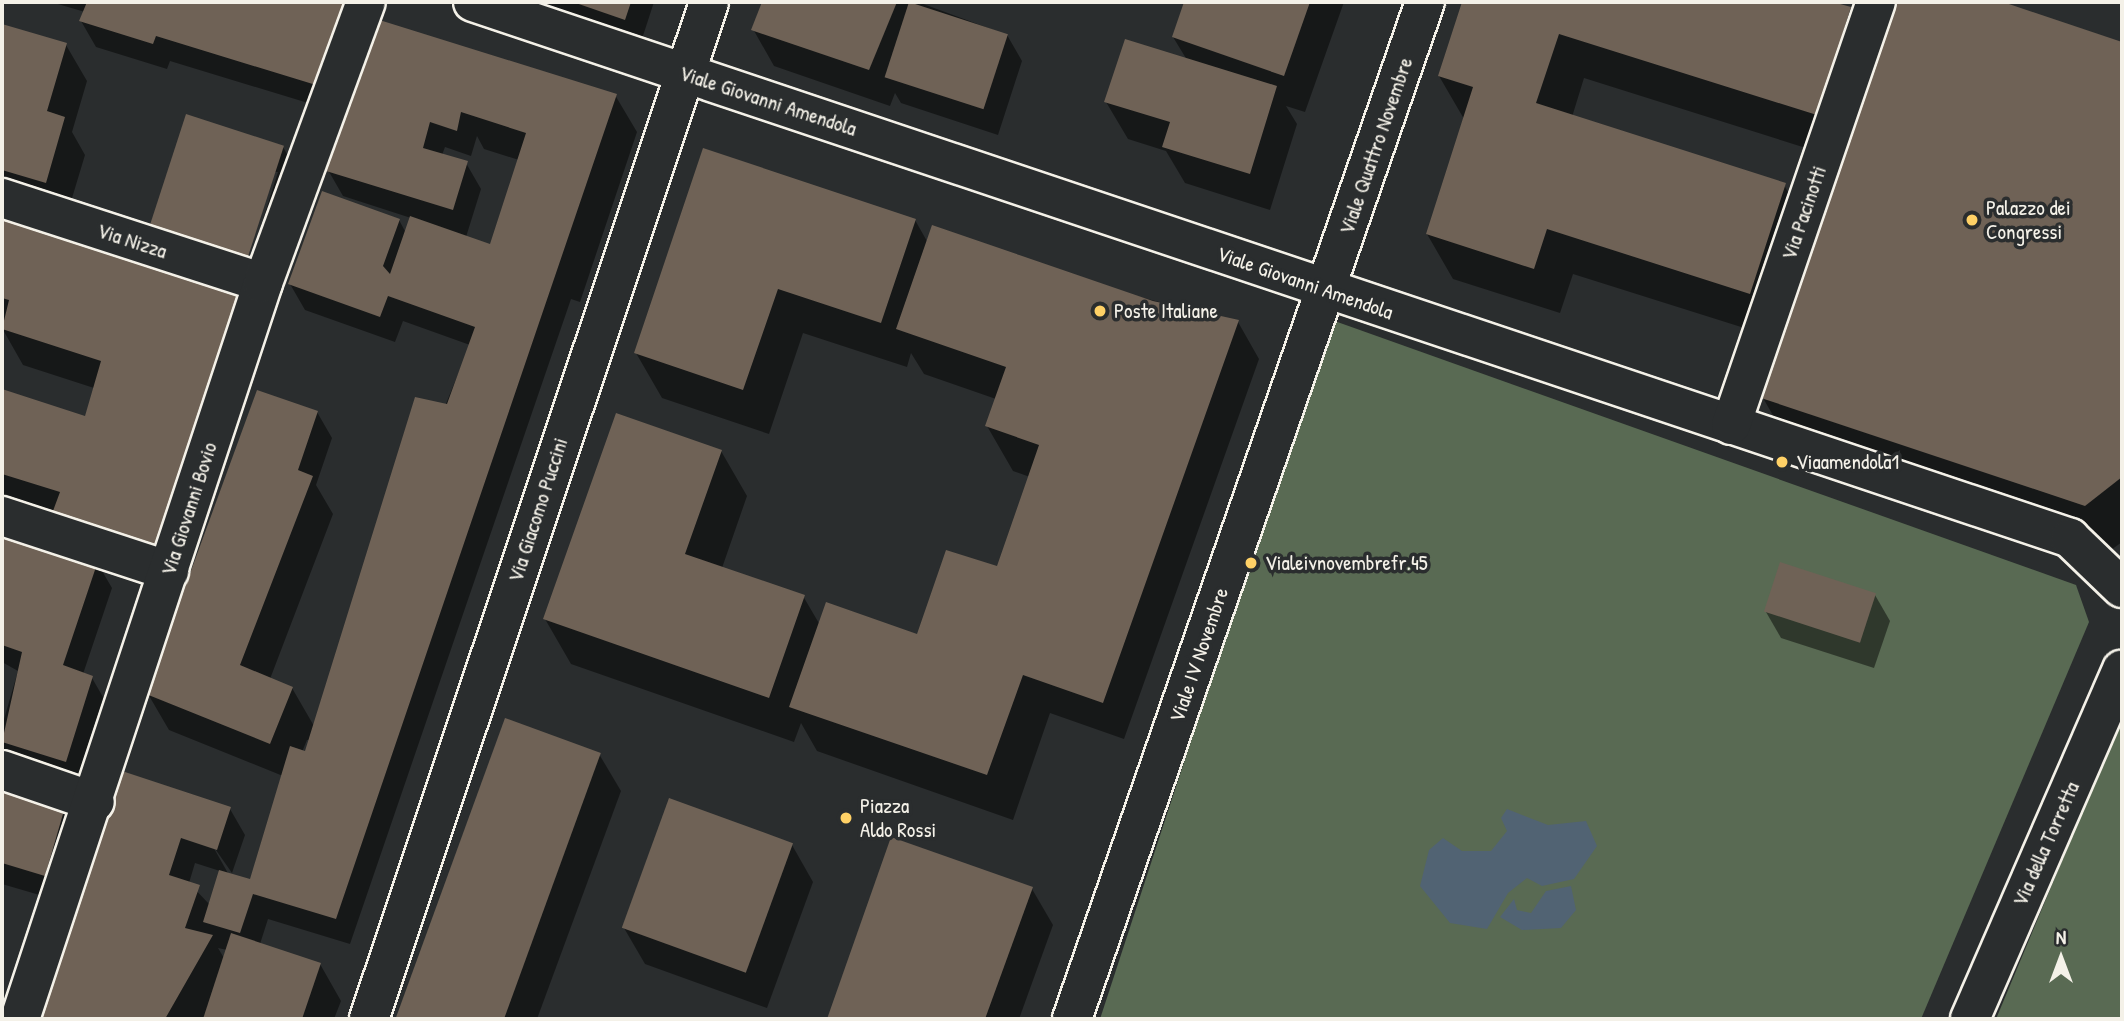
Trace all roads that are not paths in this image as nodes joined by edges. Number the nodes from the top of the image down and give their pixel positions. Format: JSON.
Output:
{"nodes":[{"id":1,"x":366,"y":2,"type":"edge"},
{"id":2,"x":473,"y":2,"type":"edge"},
{"id":3,"x":709,"y":2,"type":"edge"},
{"id":4,"x":1425,"y":2,"type":"edge"},
{"id":5,"x":1876,"y":2,"type":"edge"},
{"id":6,"x":684,"y":73,"type":"junction"},
{"id":7,"x":2,"y":198,"type":"edge"},
{"id":8,"x":263,"y":283,"type":"junction"},
{"id":9,"x":1326,"y":290,"type":"junction"},
{"id":10,"x":1731,"y":425,"type":"junction"},
{"id":11,"x":2,"y":516,"type":"edge"},
{"id":12,"x":169,"y":571,"type":"junction"},
{"id":13,"x":2122,"y":588,"type":"edge"},
{"id":14,"x":2122,"y":670,"type":"edge"},
{"id":15,"x":2,"y":770,"type":"edge"},
{"id":16,"x":95,"y":802,"type":"junction"},
{"id":17,"x":20,"y":1019,"type":"edge"},
{"id":18,"x":369,"y":1019,"type":"edge"},
{"id":19,"x":1072,"y":1019,"type":"edge"},
{"id":20,"x":1970,"y":1019,"type":"edge"}],
"edges":[{"from":1,"to":8,"type":"street","name":"Via Giovanni Bovio"},
{"from":2,"to":6,"type":"street","name":"Viale Giovanni Amendola"},
{"from":3,"to":6,"type":"street","name":"Via Giacomo Puccini"},
{"from":4,"to":9,"type":"street","name":"Viale Quattro Novembre"},
{"from":5,"to":10,"type":"street","name":"Via Pacinotti"},
{"from":6,"to":9,"type":"street","name":"Viale Giovanni Amendola"},
{"from":6,"to":18,"type":"street","name":"Via Giacomo Puccini"},
{"from":7,"to":8,"type":"street","name":"Via Nizza"},
{"from":8,"to":12,"type":"street","name":"Via Giovanni Bovio"},
{"from":9,"to":10,"type":"street","name":"Viale Giovanni Amendola"},
{"from":9,"to":19,"type":"street","name":"Viale IV Novembre"},
{"from":10,"to":13,"type":"street","name":"Viale Giovanni Amendola"},
{"from":11,"to":12,"type":"street"},
{"from":12,"to":16,"type":"street","name":"Via Giovanni Bovio"},
{"from":14,"to":20,"type":"street","name":"Via della Torretta"},
{"from":15,"to":16,"type":"street"},
{"from":16,"to":17,"type":"street","name":"Via Giovanni Bovio"}]}
